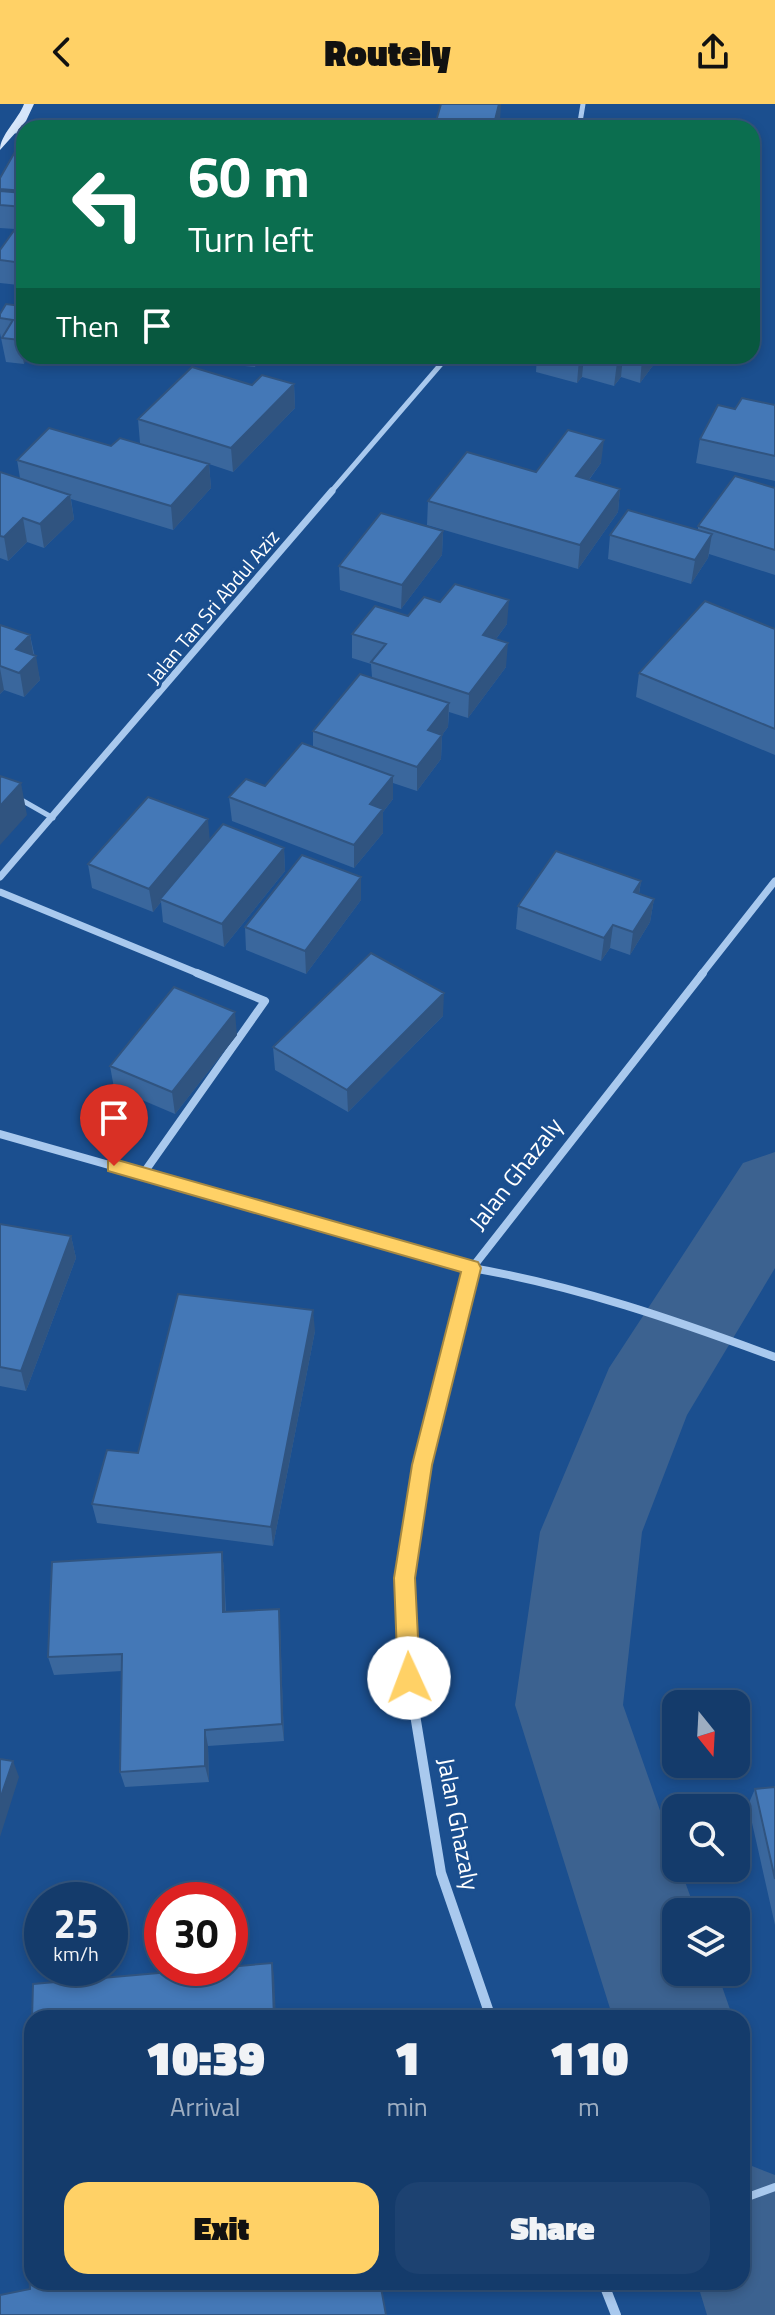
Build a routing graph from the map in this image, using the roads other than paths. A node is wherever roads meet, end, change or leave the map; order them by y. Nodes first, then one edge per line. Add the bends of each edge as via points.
1 (16, 134) edge
2 (0, 147) edge
3 (441, 364) edge
4 (14, 796) edge
5 (53, 818) junction
6 (0, 877) edge
7 (775, 881) edge
8 (0, 892) edge
9 (0, 1134) edge
10 (143, 1174) junction
11 (472, 1268) junction
12 (775, 1357) edge
13 (488, 2010) edge
14 (775, 2187) edge
15 (750, 2196) edge
16 (606, 2290) edge
17 (616, 2315) edge

1 - 2 main road
3 - 5 street, Jalan Tan Sri Abdul Aziz
4 - 5 lane
5 - 6 street, Jalan Tan Sri Abdul Aziz
7 - 11 street, Jalan Ghazaly
8 - 10 street via 265,1001
9 - 10 street
10 - 11 street
11 - 12 street via 542,1280 641,1308
11 - 13 street, Jalan Ghazaly via 422,1465 404,1578 409,1678 441,1873
14 - 15 lane
16 - 17 street

